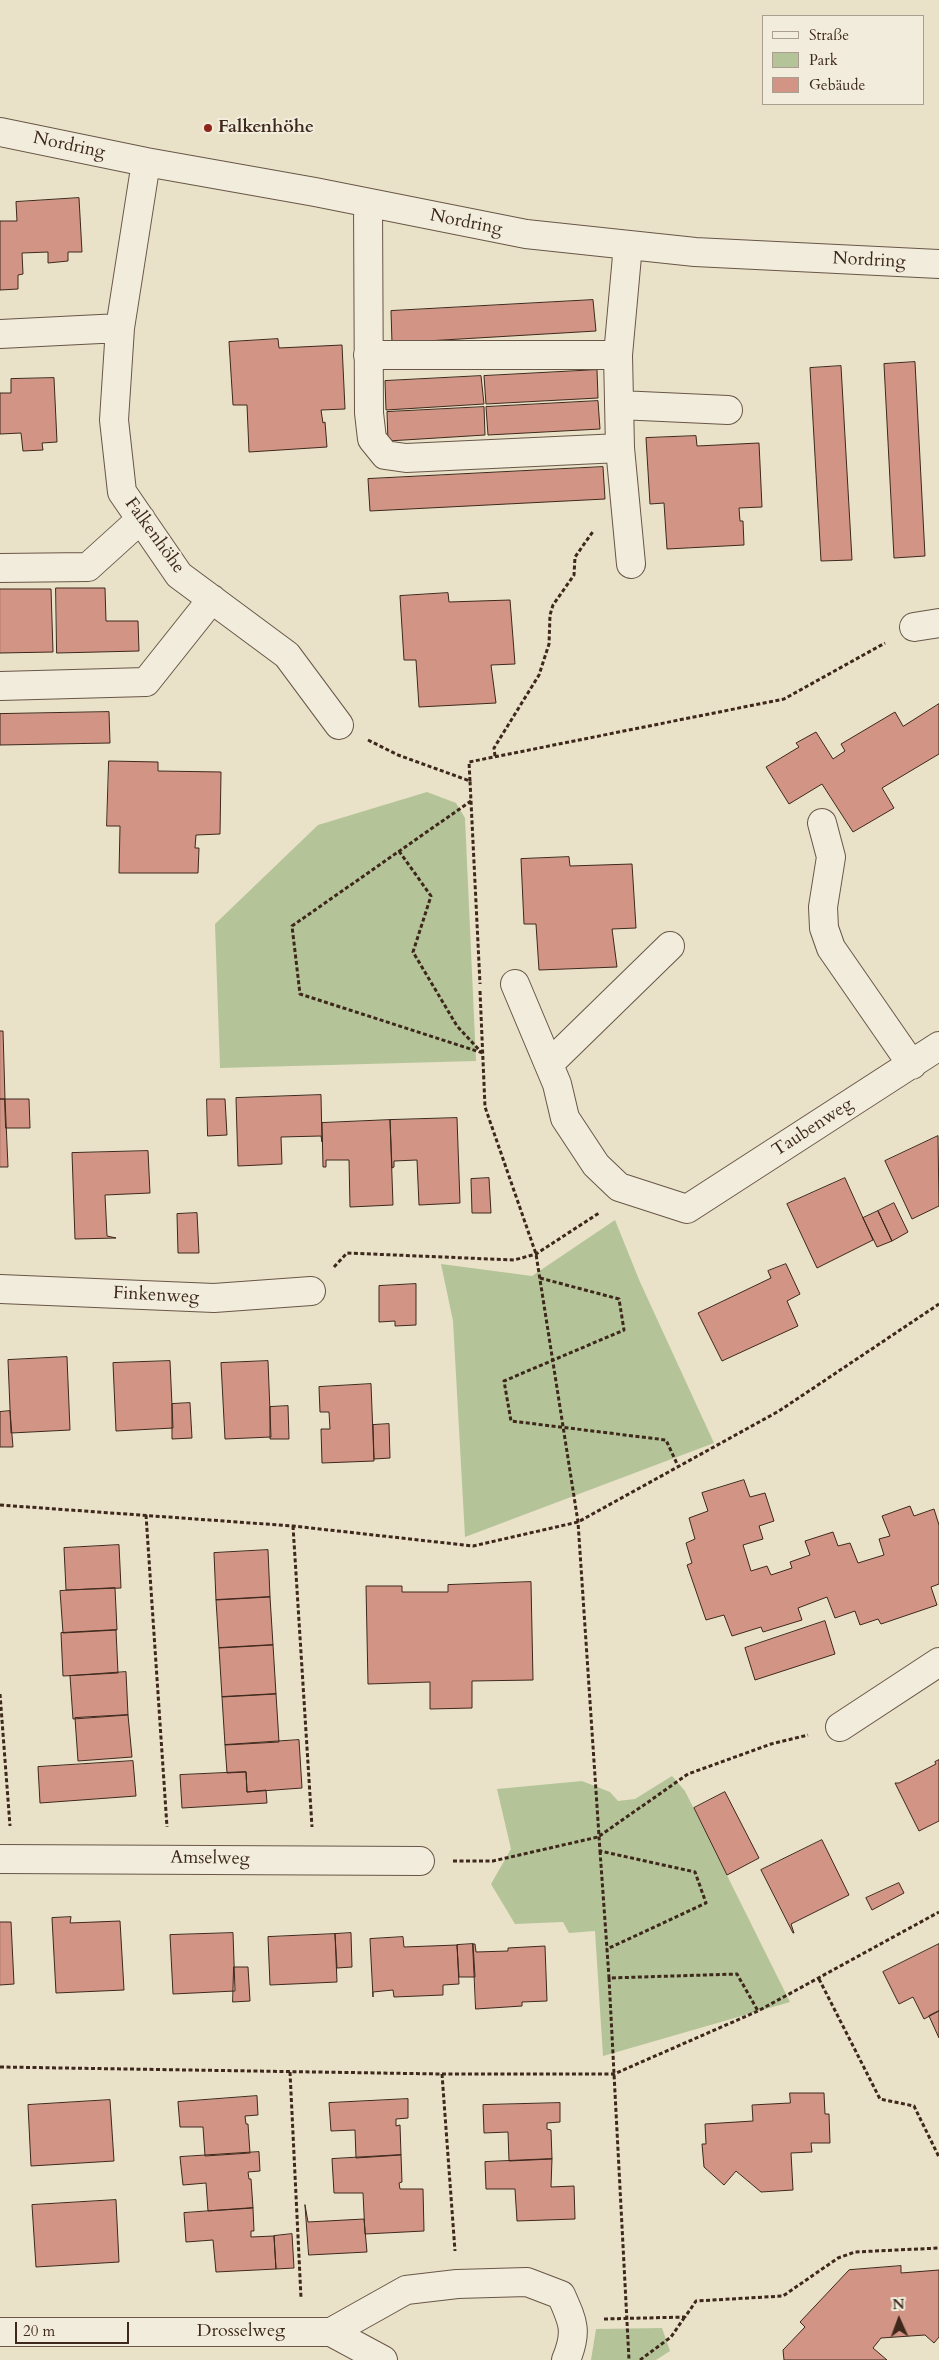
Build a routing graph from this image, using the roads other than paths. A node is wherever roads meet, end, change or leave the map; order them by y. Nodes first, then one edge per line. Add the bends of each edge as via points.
1 (0, 132) edge
2 (146, 162) junction
3 (368, 203) junction
4 (628, 245) junction
5 (939, 264) edge
6 (120, 328) junction
7 (0, 334) edge
8 (368, 354) junction
9 (618, 355) junction
10 (619, 405) junction
11 (728, 410) dead end
12 (620, 448) junction
13 (141, 519) junction
14 (631, 564) dead end
15 (0, 568) edge
16 (212, 599) junction
17 (0, 686) edge
18 (339, 725) road end
19 (822, 823) dead end
20 (670, 946) dead end
21 (516, 984) dead end
22 (939, 1046) edge
23 (549, 1064) junction
24 (912, 1065) junction
25 (0, 1289) edge
26 (312, 1291) road end
27 (939, 1662) edge
28 (840, 1726) road end
29 (6, 1859) edge
30 (420, 1861) road end
31 (0, 2332) edge
32 (331, 2332) junction
33 (383, 2360) edge
34 (566, 2360) edge

1 - 2 street, Nordring
2 - 3 street, Nordring
2 - 6 street, Falkenhöhe
3 - 4 street, Nordring via 526,234
3 - 8 street
4 - 5 street, Nordring via 695,252
4 - 9 street
6 - 7 street
6 - 13 street, Falkenhöhe via 114,420 122,492
8 - 9 street
8 - 12 street via 372,439 385,454 406,458
9 - 10 street
10 - 11 street
10 - 12 street
12 - 14 street
13 - 15 street via 88,567
13 - 16 street, Falkenhöhe via 179,575
16 - 17 street via 146,682
16 - 18 street, Falkenhöhe via 287,655
19 - 24 street via 832,857 823,907 824,928 831,948
20 - 23 street
21 - 23 street
22 - 24 street, Taubenweg
23 - 24 street, Taubenweg via 565,1118 596,1166 619,1187 686,1209
25 - 26 street, Finkenweg via 214,1298
27 - 28 street
29 - 30 street, Amselweg
31 - 32 street, Drosselweg
32 - 33 street
32 - 34 street, Drosselweg via 406,2290 457,2284 527,2282 561,2295 573,2321 572,2343

